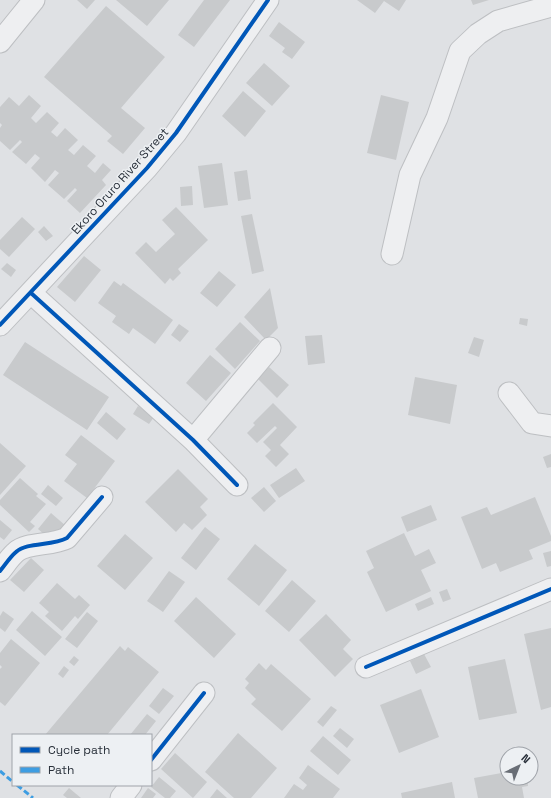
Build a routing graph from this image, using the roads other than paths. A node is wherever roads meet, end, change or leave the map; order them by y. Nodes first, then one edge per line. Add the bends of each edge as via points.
1 (34, 0) edge
2 (268, 0) edge
3 (551, 6) edge
4 (0, 42) edge
5 (392, 254) dead end
6 (31, 293) junction
7 (0, 325) edge
8 (270, 348) dead end
9 (509, 393) dead end
10 (551, 426) edge
11 (193, 440) junction
12 (237, 485) dead end
13 (102, 497) dead end
14 (0, 571) edge
15 (551, 589) edge
16 (366, 667) dead end
17 (204, 693) dead end
18 (152, 759) edge
19 (130, 786) edge
20 (121, 798) edge

1 - 4 street
2 - 6 street, Ekoro Oruro River Street via 176,133 147,168
3 - 5 street via 498,22 478,34 460,51 437,118 410,175
6 - 7 street, Ekoro Oruro River Street
6 - 11 street
8 - 11 street
9 - 10 street via 532,423
11 - 12 street
13 - 14 street via 67,538 59,542 25,547 16,552
15 - 16 street
17 - 18 street
19 - 20 street

